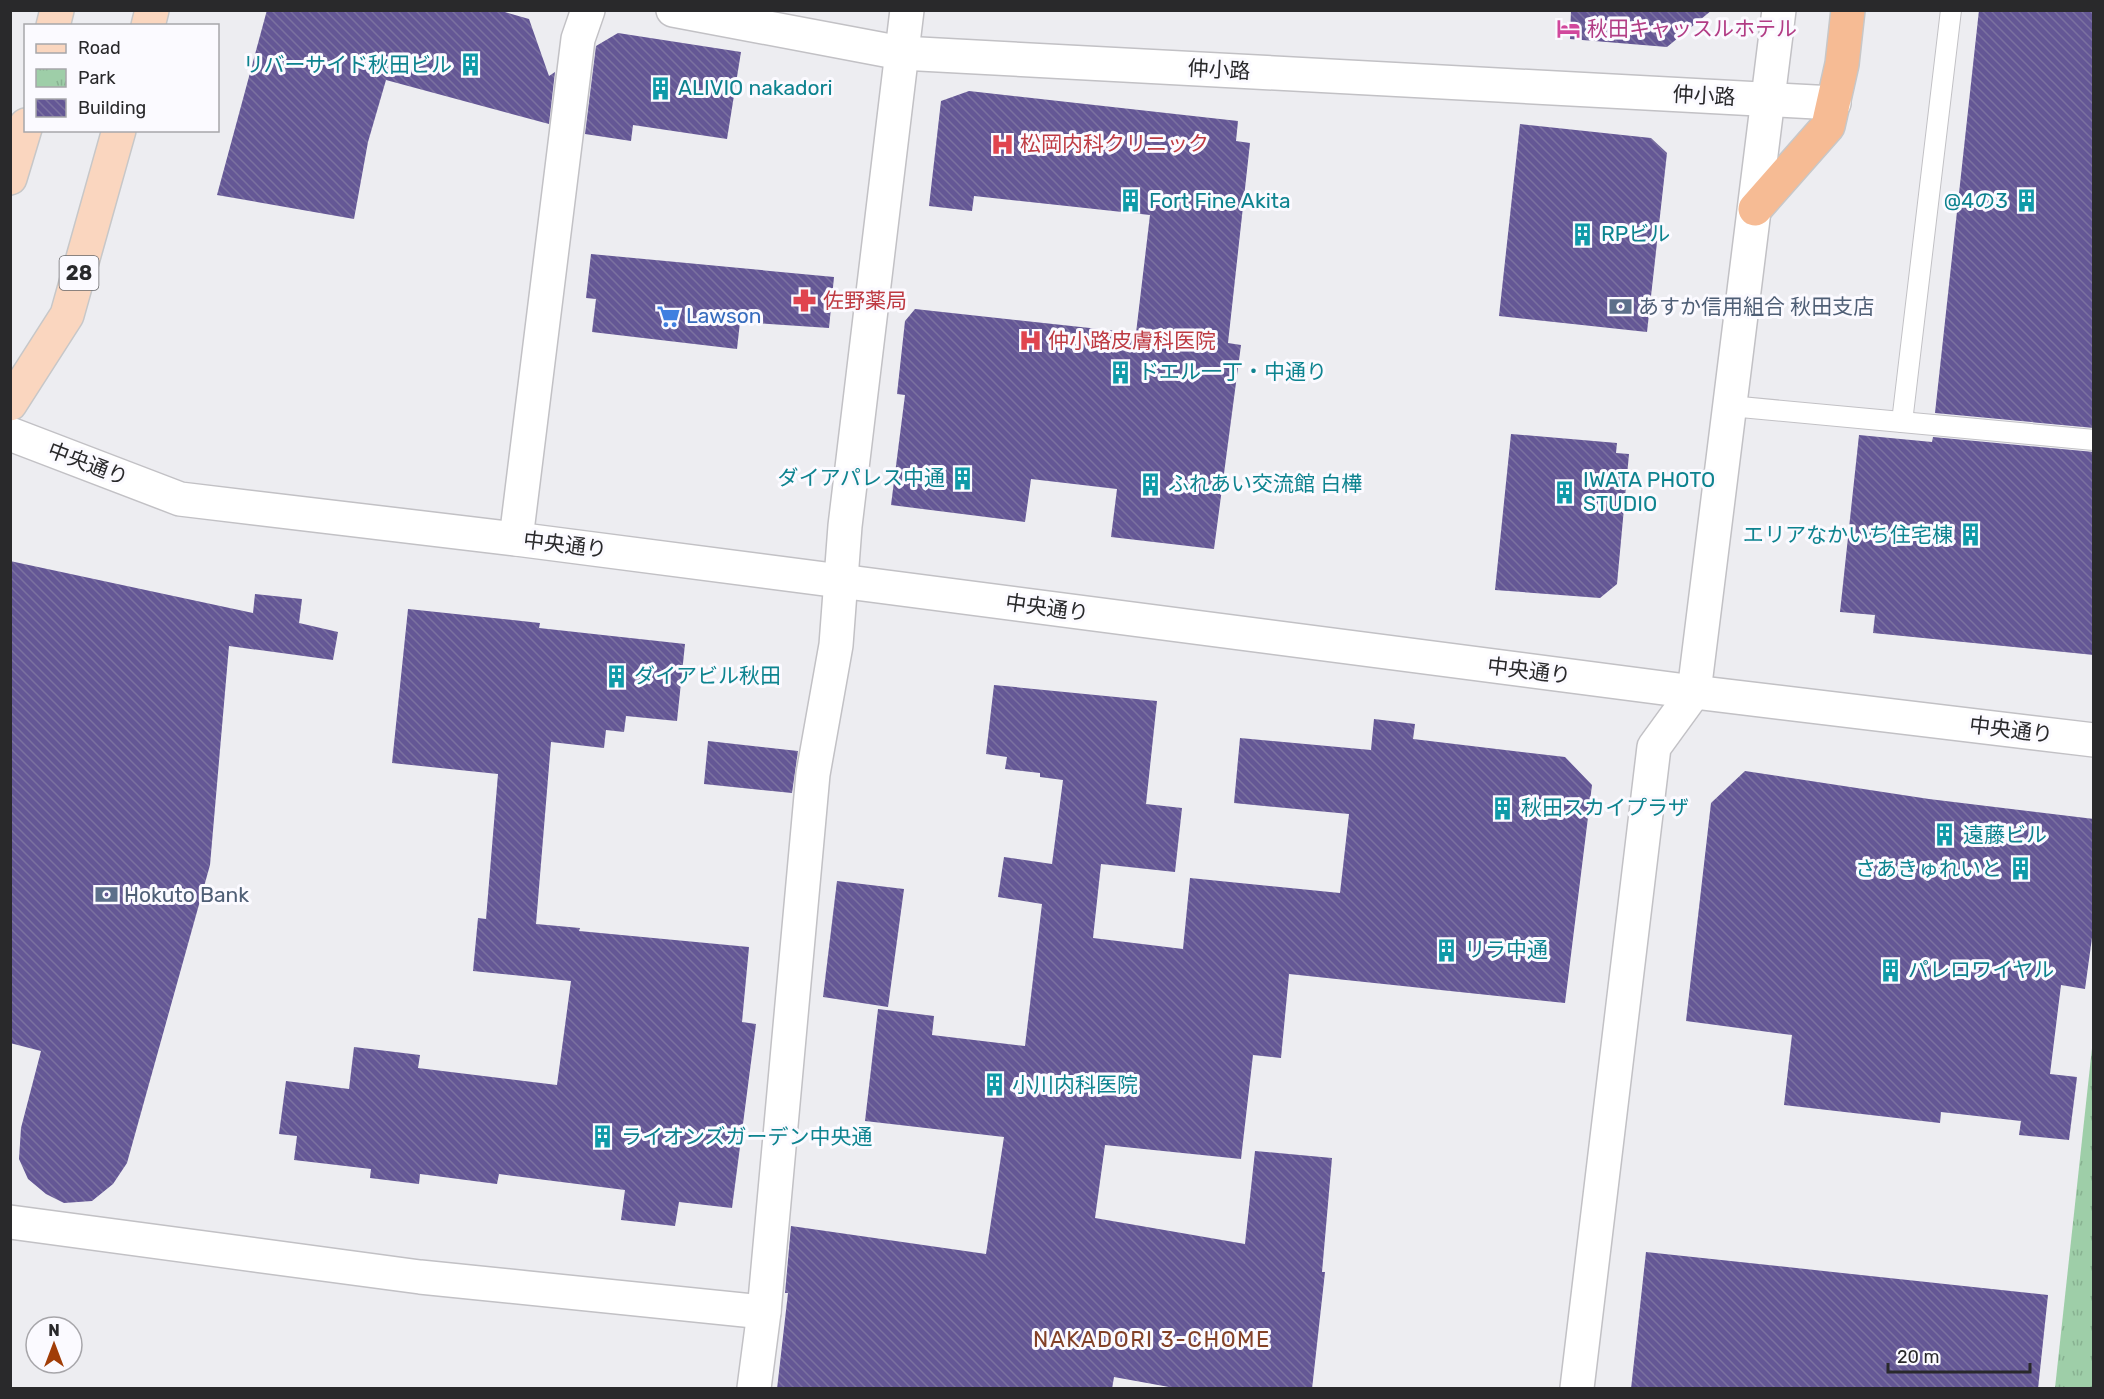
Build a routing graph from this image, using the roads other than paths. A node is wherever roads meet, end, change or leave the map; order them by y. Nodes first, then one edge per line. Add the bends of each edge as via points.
1 (588, 10) edge
2 (674, 10) edge
3 (907, 10) edge
4 (1779, 10) edge
5 (1848, 10) edge
6 (1951, 10) edge
7 (901, 53) junction
8 (1768, 99) junction
9 (1834, 103) junction
10 (24, 132) edge
11 (118, 132) edge
12 (10, 178) edge
13 (1755, 209) junction
14 (10, 404) edge
15 (1730, 406) junction
16 (1902, 422) junction
17 (10, 434) edge
18 (2094, 440) edge
19 (516, 539) junction
20 (842, 581) junction
21 (1694, 692) junction
22 (2094, 740) edge
23 (10, 1222) edge
24 (764, 1312) junction
25 (754, 1389) edge
26 (1577, 1389) edge

1 - 19 street via 578,39
2 - 7 street, 仲小路
3 - 7 street
4 - 8 street
5 - 9 highway
6 - 16 lane
7 - 8 street, 仲小路
7 - 20 street via 845,526
8 - 9 street, 仲小路
8 - 13 street
9 - 13 highway via 1828,126
10 - 12 main road
11 - 14 main road, 28 via 67,315
13 - 15 street
15 - 16 lane
15 - 21 street
16 - 18 lane
17 - 19 street, 中央通り via 180,499
19 - 20 street, 中央通り
20 - 21 street, 中央通り
20 - 24 street via 836,645 813,774
21 - 22 street, 中央通り
21 - 26 street via 1654,747
23 - 24 street via 420,1277
24 - 25 street

